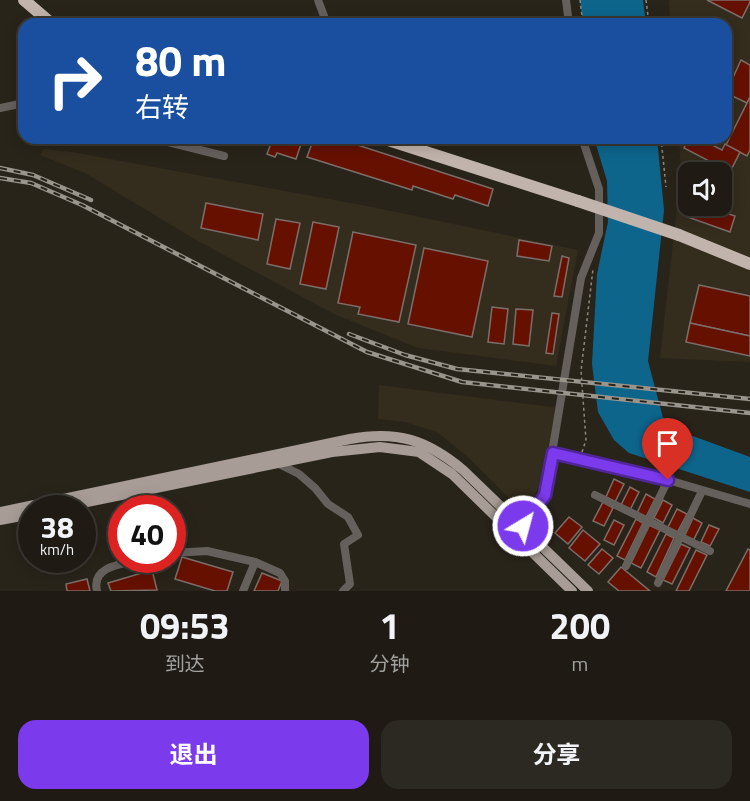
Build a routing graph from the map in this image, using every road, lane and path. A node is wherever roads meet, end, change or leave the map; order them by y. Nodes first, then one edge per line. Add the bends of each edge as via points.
1 (24, 0) edge
2 (318, 0) edge
3 (566, 0) edge
4 (580, 0) edge
5 (646, 0) edge
6 (45, 18) edge
7 (325, 18) edge
8 (568, 18) edge
9 (582, 18) edge
10 (648, 18) edge
11 (18, 104) edge
12 (0, 108) edge
13 (176, 144) edge
14 (401, 144) edge
15 (584, 144) edge
16 (662, 144) edge
17 (224, 156) dead end
18 (666, 187) dead end
19 (750, 262) edge
20 (594, 267) dead end
21 (553, 453) junction
22 (580, 458) junction
23 (277, 463) junction
24 (668, 480) junction
25 (702, 491) junction
26 (595, 495) dead end
27 (96, 500) edge
28 (750, 504) edge
29 (0, 512) edge
30 (18, 517) edge
31 (0, 520) edge
32 (648, 521) junction
33 (523, 526) junction
34 (680, 536) junction
35 (710, 551) dead end
36 (186, 552) edge
37 (255, 562) junction
38 (626, 566) dead end
39 (108, 569) edge
40 (658, 583) dead end
41 (97, 591) edge
42 (243, 591) edge
43 (285, 591) edge
44 (343, 591) edge
45 (572, 591) edge
46 (588, 591) edge

1 - 6 highway
2 - 7 street
3 - 8 street
4 - 9 path
5 - 10 path
11 - 12 street
13 - 17 street
14 - 19 highway, bridge
15 - 21 street via 599,189 599,233 581,278
16 - 18 path
20 - 22 path via 581,371 586,440
21 - 22 street
21 - 33 street via 545,495
22 - 24 street
23 - 27 main road
23 - 44 street via 315,488 328,504 348,518 358,535 344,544 350,584
23 - 45 main road via 364,447 398,447 419,452 452,474
24 - 25 street
24 - 32 street
25 - 28 street
25 - 34 street
26 - 32 street
29 - 33 main road via 293,450 365,436 388,436 416,441 442,453
30 - 31 main road
32 - 34 street
32 - 38 street
33 - 46 main road
34 - 35 street
34 - 40 street
36 - 37 street via 207,550
37 - 42 street
37 - 43 street via 280,573
39 - 41 street via 97,579

